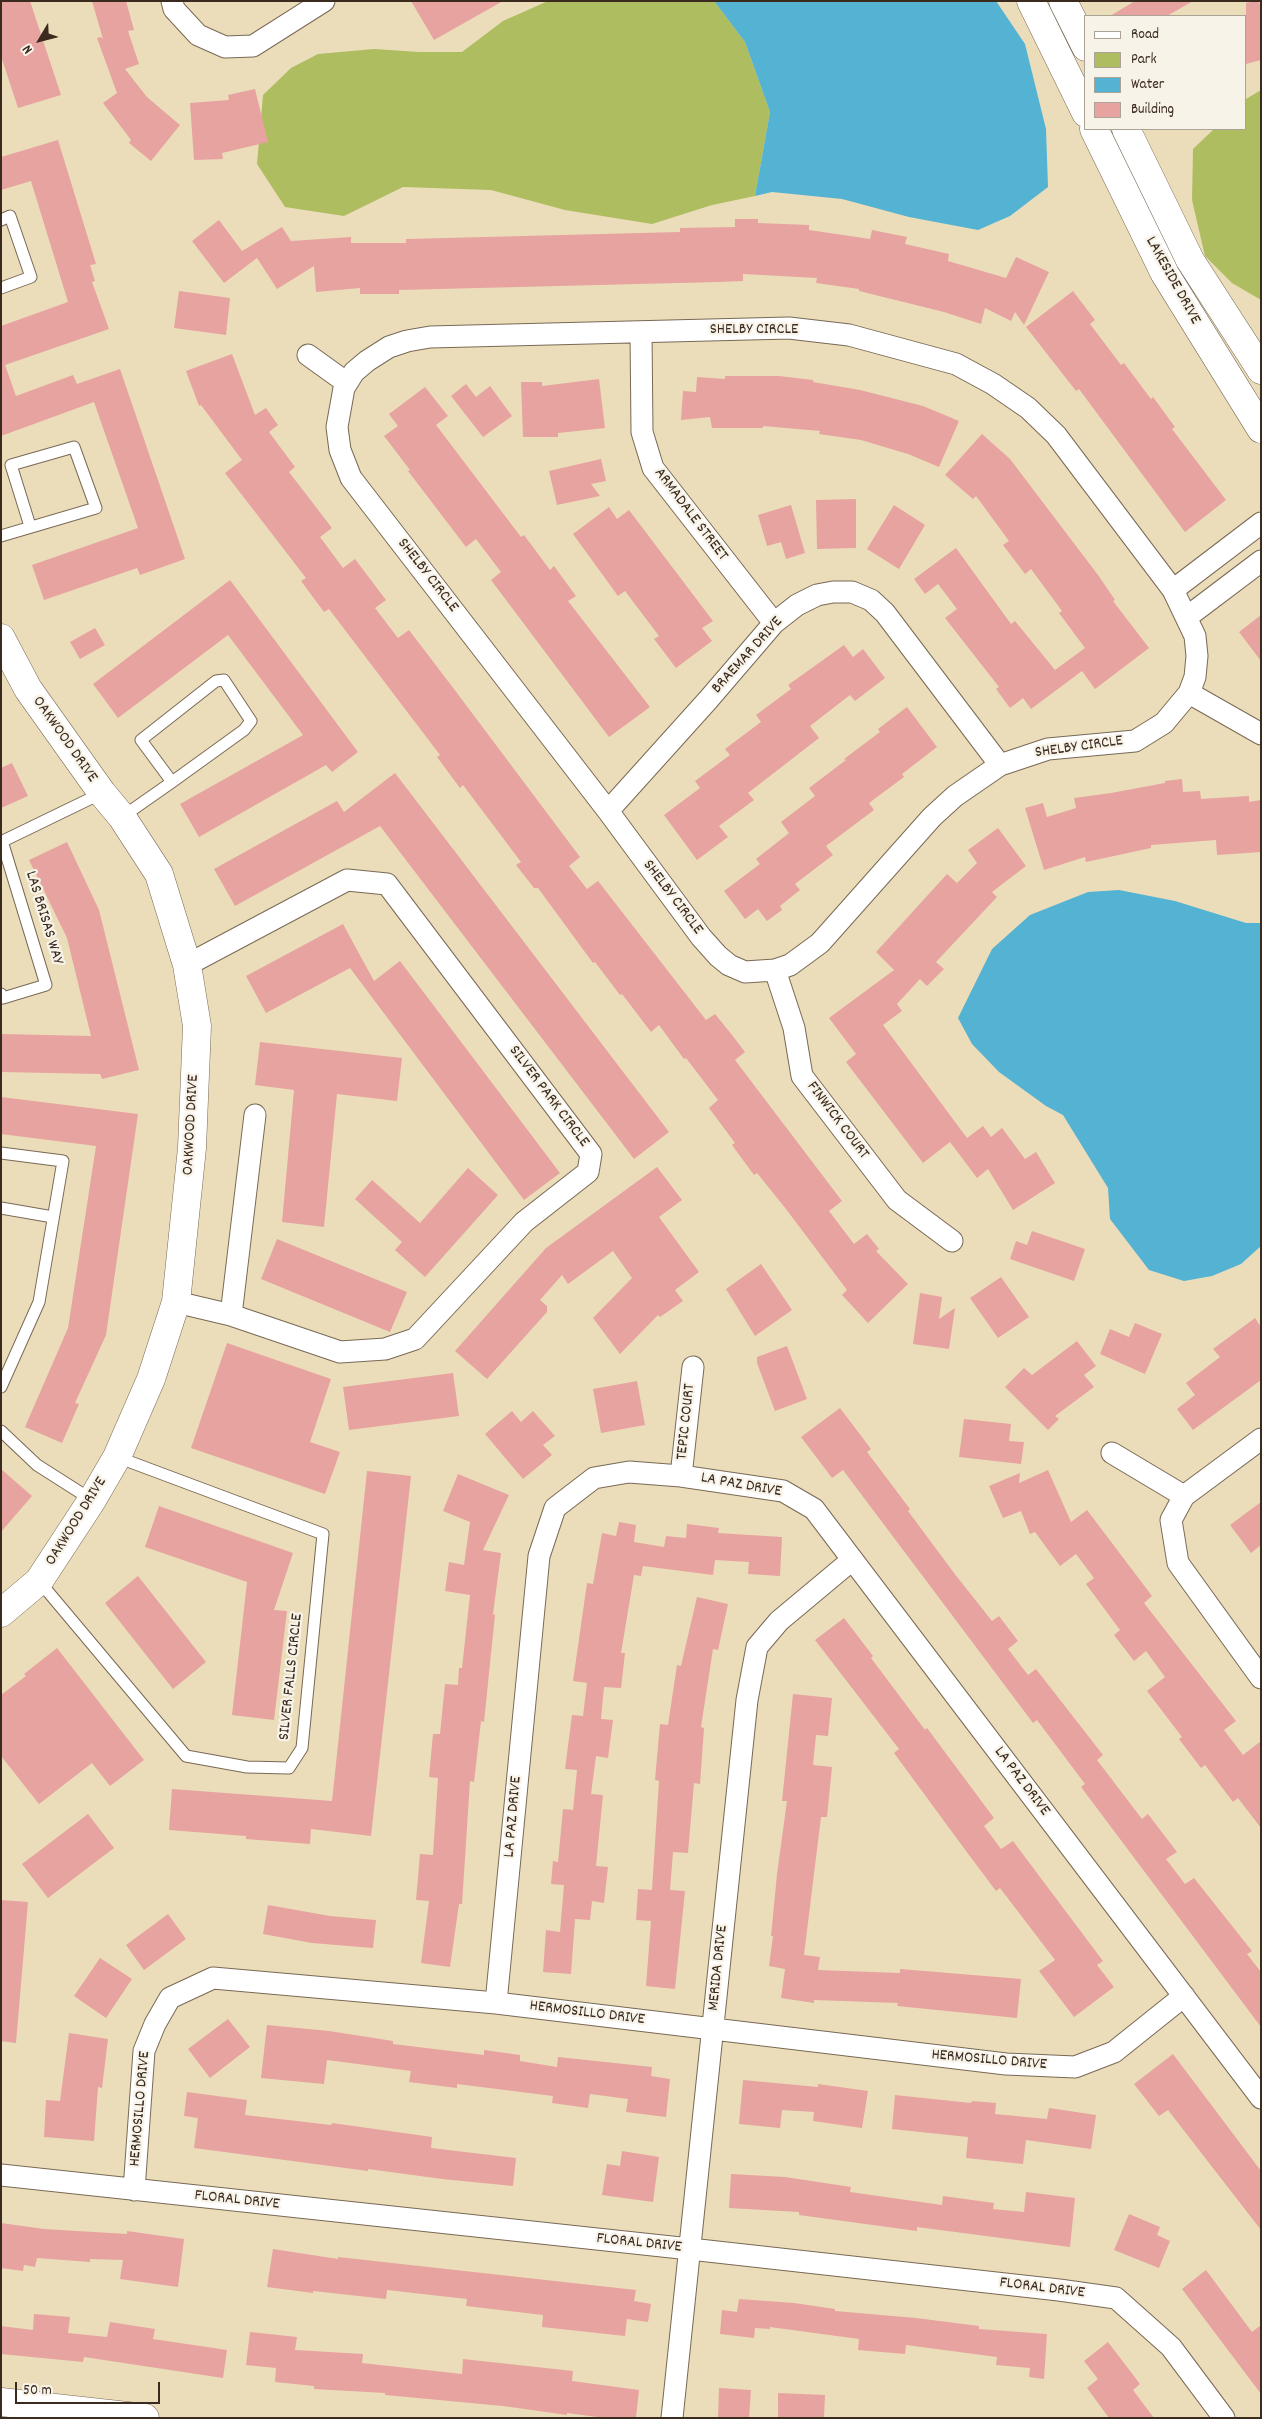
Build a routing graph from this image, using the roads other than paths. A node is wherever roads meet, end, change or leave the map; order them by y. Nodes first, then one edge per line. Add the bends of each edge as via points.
1 (172, 1) edge
2 (324, 1) edge
3 (1031, 1) edge
4 (1063, 1) edge
5 (1084, 43) edge
6 (1084, 109) edge
7 (1094, 130) edge
8 (1126, 130) edge
9 (1, 220) edge
10 (1, 288) edge
11 (641, 333) junction
12 (308, 354) dead end
13 (1261, 370) edge
14 (347, 383) junction
15 (1261, 429) edge
16 (1261, 523) edge
17 (30, 526) junction
18 (1, 536) edge
19 (1261, 562) edge
20 (1173, 590) junction
21 (1187, 617) junction
22 (774, 622) junction
23 (1, 638) edge
24 (1189, 693) junction
25 (1261, 734) edge
26 (1000, 765) junction
27 (172, 782) junction
28 (102, 793) junction
29 (608, 812) junction
30 (122, 817) junction
31 (2, 842) edge
32 (186, 965) junction
33 (776, 970) junction
34 (1, 994) edge
35 (255, 1115) dead end
36 (1, 1153) edge
37 (1, 1208) edge
38 (54, 1217) junction
39 (952, 1241) dead end
40 (176, 1302) junction
41 (231, 1314) junction
42 (693, 1367) dead end
43 (1, 1387) edge
44 (1, 1431) edge
45 (1261, 1439) edge
46 (1112, 1452) dead end
47 (117, 1457) junction
48 (681, 1476) junction
49 (1184, 1496) junction
50 (92, 1500) junction
51 (852, 1560) junction
52 (39, 1581) junction
53 (1, 1613) edge
54 (1261, 1678) edge
55 (1184, 1996) junction
56 (496, 2003) junction
57 (713, 2030) junction
58 (1261, 2098) edge
59 (1, 2174) edge
60 (134, 2190) junction
61 (690, 2249) junction
62 (3, 2407) edge
63 (145, 2418) edge
64 (672, 2418) edge
65 (1224, 2418) edge

1 - 2 street via 174,9 198,36 225,48 253,46
3 - 6 street
4 - 5 street
7 - 15 street, LAKESIDE DRIVE via 1165,274
8 - 13 street, LAKESIDE DRIVE via 1190,260
9 - 10 lane via 10,216 31,277
11 - 14 street, SHELBY CIRCLE via 422,338 389,347 354,372
11 - 20 street, SHELBY CIRCLE via 789,328 849,336 956,364 1028,408 1056,435
11 - 22 street, ARMADALE STREET via 642,432 653,468
12 - 14 street
14 - 29 street, SHELBY CIRCLE via 337,427 340,450 351,478
16 - 20 street
17 - 17 lane via 96,508 74,446 11,465
17 - 18 lane
19 - 21 street
20 - 21 street, SHELBY CIRCLE
21 - 24 street, SHELBY CIRCLE via 1195,636 1197,656
22 - 26 street, BRAEMAR DRIVE via 817,595 852,592 871,600 885,613
22 - 29 street, BRAEMAR DRIVE
23 - 28 street, OAKWOOD DRIVE via 28,689
24 - 25 street
24 - 26 street, SHELBY CIRCLE via 1164,723 1135,740 1048,749
26 - 33 street, SHELBY CIRCLE via 955,796 932,817 820,943 790,965
27 - 27 lane via 244,730 251,721 224,680 216,681 141,740
27 - 30 lane
28 - 30 street, OAKWOOD DRIVE
28 - 31 lane, LAS BRISAS WAY
29 - 33 street, SHELBY CIRCLE via 718,956 744,972
30 - 32 street, OAKWOOD DRIVE via 159,874
31 - 34 lane, LAS BRISAS WAY via 46,985 3,998
32 - 40 street, OAKWOOD DRIVE via 197,1026 192,1148
32 - 41 street, SILVER PARK CIRCLE via 347,880 387,884 591,1154 588,1172 524,1222 415,1339 385,1349 340,1352
33 - 39 street, FINWICK COURT via 794,1028 802,1076 897,1200
35 - 41 street
36 - 38 lane via 63,1161
37 - 38 lane
38 - 43 lane via 39,1302
40 - 41 street, SILVER PARK CIRCLE
40 - 47 street, OAKWOOD DRIVE via 151,1379
42 - 48 street, TEPIC COURT
44 - 50 lane via 37,1465
45 - 49 street
46 - 49 street
47 - 50 street, OAKWOOD DRIVE
47 - 52 lane, SILVER FALLS CIRCLE via 323,1534 302,1748 289,1768 247,1767 186,1756
48 - 51 street, LA PAZ DRIVE via 784,1491 814,1509
48 - 56 street, LA PAZ DRIVE via 629,1472 594,1478 555,1508 539,1556
49 - 54 street via 1171,1520 1178,1563
50 - 52 street, OAKWOOD DRIVE
51 - 55 street, LA PAZ DRIVE
51 - 57 street, MERIDA DRIVE via 779,1620 757,1647 747,1700
52 - 53 street, OAKWOOD DRIVE
55 - 57 street, HERMOSILLO DRIVE via 1114,2052 1075,2067 1006,2064
55 - 58 street, LA PAZ DRIVE
56 - 57 street, HERMOSILLO DRIVE
56 - 60 street, HERMOSILLO DRIVE via 213,1978 170,1998 144,2051
57 - 61 street, MERIDA DRIVE
59 - 60 street, FLORAL DRIVE
60 - 61 street, FLORAL DRIVE
61 - 64 street, MERIDA DRIVE
61 - 65 street, FLORAL DRIVE via 1116,2298 1171,2347
62 - 63 street

